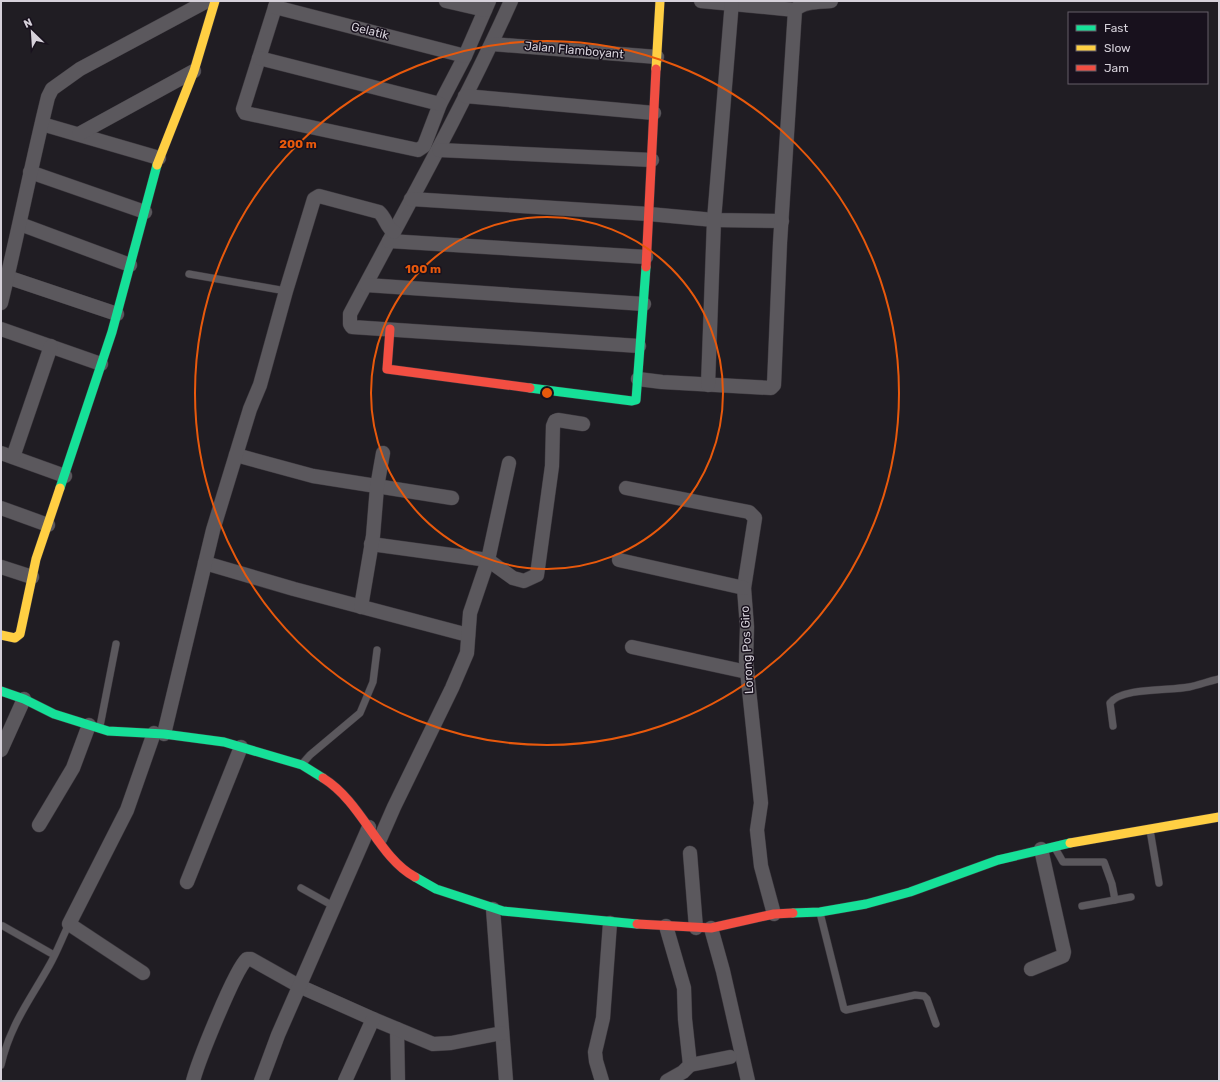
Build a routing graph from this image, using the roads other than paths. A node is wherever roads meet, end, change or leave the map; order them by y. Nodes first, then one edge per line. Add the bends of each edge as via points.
1 (207, 1) edge
2 (215, 1) edge
3 (446, 1) edge
4 (511, 1) edge
5 (660, 1) edge
6 (701, 1) edge
7 (831, 1) edge
8 (732, 2) edge
9 (276, 4) edge
10 (487, 6) edge
11 (795, 10) junction
12 (492, 44) junction
13 (465, 56) junction
14 (657, 57) junction
15 (259, 58) junction
16 (194, 71) junction
17 (465, 96) junction
18 (440, 104) junction
19 (654, 113) junction
20 (42, 124) junction
21 (79, 134) junction
22 (438, 150) junction
23 (159, 158) junction
24 (652, 160) junction
25 (30, 172) junction
26 (411, 199) junction
27 (145, 212) junction
28 (649, 214) junction
29 (714, 220) junction
30 (782, 221) junction
31 (20, 224) junction
32 (391, 237) junction
33 (646, 257) junction
34 (130, 265) junction
35 (189, 274) dead end
36 (7, 277) junction
37 (366, 284) junction
38 (286, 291) junction
39 (1, 302) edge
40 (644, 304) junction
41 (116, 314) junction
42 (1, 329) edge
43 (390, 329) junction
44 (51, 346) junction
45 (639, 346) junction
46 (101, 364) junction
47 (638, 379) junction
48 (708, 385) junction
49 (582, 424) dead end
50 (383, 453) dead end
51 (7, 455) edge
52 (236, 455) junction
53 (509, 463) dead end
54 (65, 476) junction
55 (377, 487) junction
56 (626, 488) dead end
57 (452, 498) dead end
58 (1, 508) edge
59 (48, 525) junction
60 (371, 544) junction
61 (488, 560) junction
62 (619, 560) dead end
63 (205, 563) junction
64 (1, 566) edge
65 (32, 577) junction
66 (744, 588) junction
67 (361, 608) junction
68 (468, 634) junction
69 (1, 635) edge
70 (116, 644) dead end
71 (632, 647) dead end
72 (377, 650) dead end
73 (747, 672) junction
74 (1219, 678) edge
75 (1, 691) edge
76 (24, 699) junction
77 (1113, 726) dead end
78 (94, 727) junction
79 (159, 733) junction
80 (241, 747) junction
81 (1, 750) edge
82 (302, 765) junction
83 (1219, 817) edge
84 (39, 825) dead end
85 (370, 827) junction
86 (1149, 828) junction
87 (380, 839) junction
88 (1055, 846) junction
89 (1041, 849) junction
90 (690, 853) dead end
91 (187, 882) dead end
92 (1159, 882) dead end
93 (301, 888) dead end
94 (1131, 897) dead end
95 (1115, 900) junction
96 (1082, 906) dead end
97 (335, 907) junction
98 (493, 909) junction
99 (820, 912) junction
100 (774, 914) junction
101 (610, 923) junction
102 (69, 924) junction
103 (3, 926) dead end
104 (666, 926) junction
105 (696, 928) junction
106 (711, 928) junction
107 (54, 955) junction
108 (1031, 969) dead end
109 (143, 973) dead end
110 (299, 986) junction
111 (373, 1019) junction
112 (936, 1024) dead end
113 (397, 1029) junction
114 (502, 1033) junction
115 (730, 1057) dead end
116 (1, 1064) edge
117 (690, 1065) junction
118 (193, 1081) edge
119 (261, 1081) edge
120 (345, 1081) edge
121 (398, 1081) edge
122 (506, 1081) edge
123 (602, 1081) edge
124 (667, 1081) edge
125 (748, 1081) edge

1 - 20 street via 80,69 60,83 52,89 48,98
2 - 16 street
3 - 10 street
4 - 12 street
5 - 14 street
6 - 8 street
7 - 11 street via 806,4
8 - 11 street
8 - 29 street
9 - 13 street, Gelatik
9 - 15 street
10 - 13 street
11 - 30 street
12 - 14 street, Jalan Flamboyant
12 - 17 street
13 - 18 street
14 - 19 street
15 - 18 street
15 - 18 street via 243,109 247,115 418,150 424,146
16 - 21 street
16 - 23 street
17 - 19 street
17 - 22 street
19 - 24 street
20 - 21 street
20 - 25 street
21 - 23 street
22 - 24 street
22 - 26 street
23 - 27 street
24 - 28 street
25 - 27 street
25 - 31 street
26 - 28 street
26 - 32 street
27 - 34 street
28 - 29 street
28 - 33 street
29 - 30 street
29 - 48 street
30 - 48 street via 774,386 770,388
31 - 34 street
31 - 36 street
32 - 33 street
32 - 37 street
32 - 38 street via 383,215 379,212 317,196
33 - 40 street
34 - 41 street
35 - 38 lane
36 - 39 street
36 - 41 street
37 - 40 street
37 - 43 street via 350,314 350,324 352,327
38 - 52 street via 260,385
40 - 45 street
41 - 46 street
42 - 44 street
43 - 45 street
43 - 47 street via 387,369 632,401 637,397
44 - 46 street
44 - 51 street
45 - 47 street
46 - 54 street
47 - 48 street
49 - 61 street via 558,420 553,426 552,466 537,575 524,581 513,578
50 - 55 street
51 - 54 street
52 - 55 street via 313,476
52 - 63 street
53 - 61 street
54 - 59 street
55 - 57 street
55 - 60 street
56 - 66 street, Lorong Pos Giro via 749,512 754,516
58 - 59 street
59 - 65 street
60 - 61 street
60 - 67 street
61 - 68 street via 470,613
62 - 66 street
63 - 67 street
63 - 79 street
64 - 65 street
65 - 69 street via 20,634 15,638
66 - 73 street, Lorong Pos Giro
67 - 68 street
68 - 87 street via 467,653 452,688
70 - 78 lane
71 - 73 street
72 - 82 lane via 373,682 360,713 310,755
73 - 100 street, Lorong Pos Giro via 761,802 757,830 761,866
74 - 77 lane via 1188,687 1118,697 1110,703
75 - 76 street
76 - 78 street via 54,714
76 - 81 street
78 - 79 street via 108,731
78 - 84 street
79 - 80 street via 224,742
79 - 102 street via 127,810
80 - 82 street
80 - 91 street
82 - 85 street via 336,786
83 - 86 street
85 - 87 street
85 - 97 street
86 - 88 street
86 - 92 lane
87 - 98 street via 391,856 409,874 436,889
88 - 89 street
88 - 95 lane via 1063,862 1104,862
89 - 99 street via 998,860 910,892 866,904
89 - 108 street via 1064,952 1063,956
90 - 105 street
93 - 97 lane
94 - 95 lane
95 - 96 lane
97 - 110 street
98 - 101 street
98 - 114 street
99 - 100 street
99 - 112 lane via 844,1009 915,995 924,996
100 - 106 street
101 - 104 street
101 - 123 street via 603,1018 595,1052
102 - 107 lane
102 - 109 street
103 - 107 lane
104 - 105 street
104 - 117 street via 684,988
105 - 106 street
106 - 125 street
107 - 116 lane via 26,1002 6,1043
110 - 111 street
110 - 118 street via 251,959 244,962 201,1053
110 - 119 street
111 - 113 street
111 - 120 street
113 - 114 street via 433,1044
113 - 121 street
114 - 122 street
115 - 117 street
117 - 124 street

